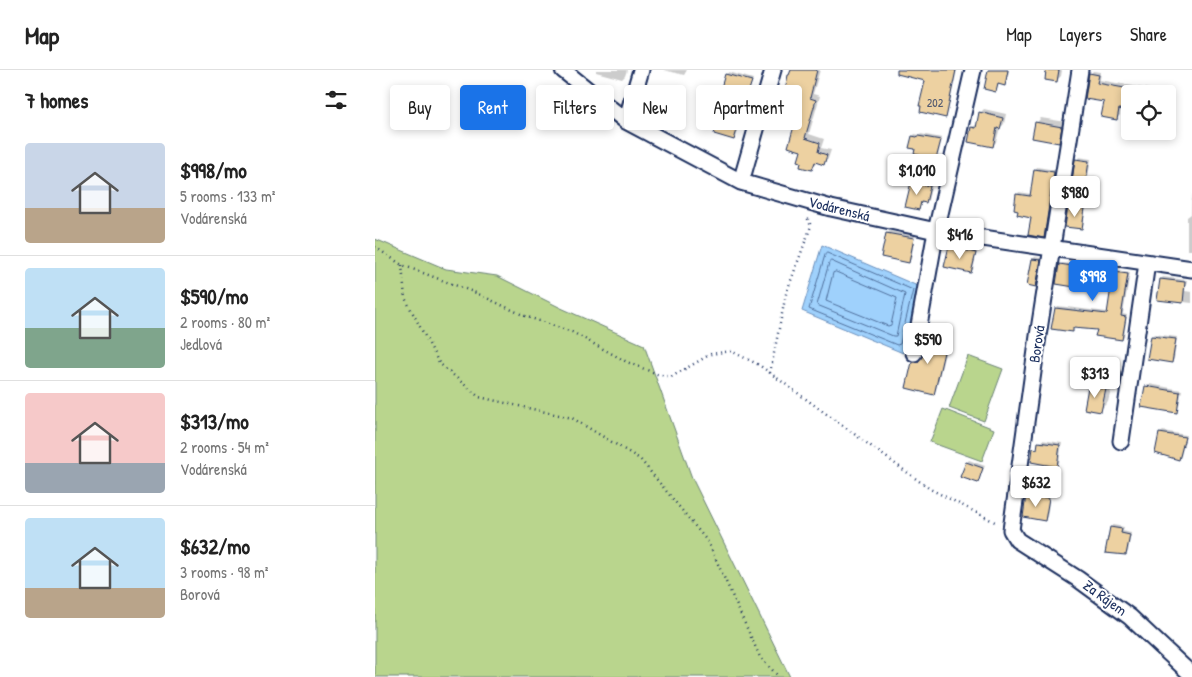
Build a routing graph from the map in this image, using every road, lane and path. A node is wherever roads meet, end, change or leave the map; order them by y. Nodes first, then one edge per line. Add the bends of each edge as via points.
1 (563, 70) edge
2 (641, 70) edge
3 (773, 70) edge
4 (973, 70) edge
5 (1080, 70) edge
6 (637, 85) edge
7 (624, 119) edge
8 (643, 130) edge
9 (741, 182) junction
10 (800, 199) junction
11 (937, 231) junction
12 (375, 246) edge
13 (1052, 248) junction
14 (1147, 263) junction
15 (402, 265) junction
16 (1192, 269) edge
17 (914, 353) dead end
18 (770, 373) junction
19 (1121, 441) dead end
20 (1011, 530) junction
21 (1192, 675) edge
22 (779, 677) edge

1 - 7 street, Vodárenská
2 - 6 street
3 - 9 street
4 - 11 street
5 - 13 street, Borová
8 - 9 street, Vodárenská
9 - 10 street, Vodárenská
10 - 11 street, Vodárenská
10 - 18 path via 811,226 786,294
11 - 13 street, Vodárenská
11 - 17 street
12 - 15 path
13 - 14 street, Vodárenská
13 - 20 street, Borová
14 - 16 street, Vodárenská
14 - 19 street
15 - 18 path via 572,332 627,362 657,374 671,377 711,354 731,352
15 - 22 path via 405,298 439,363 479,397 572,418 640,459 708,542 760,657
18 - 20 path via 930,489
20 - 21 street, Za Rájem via 1017,540 1130,616

